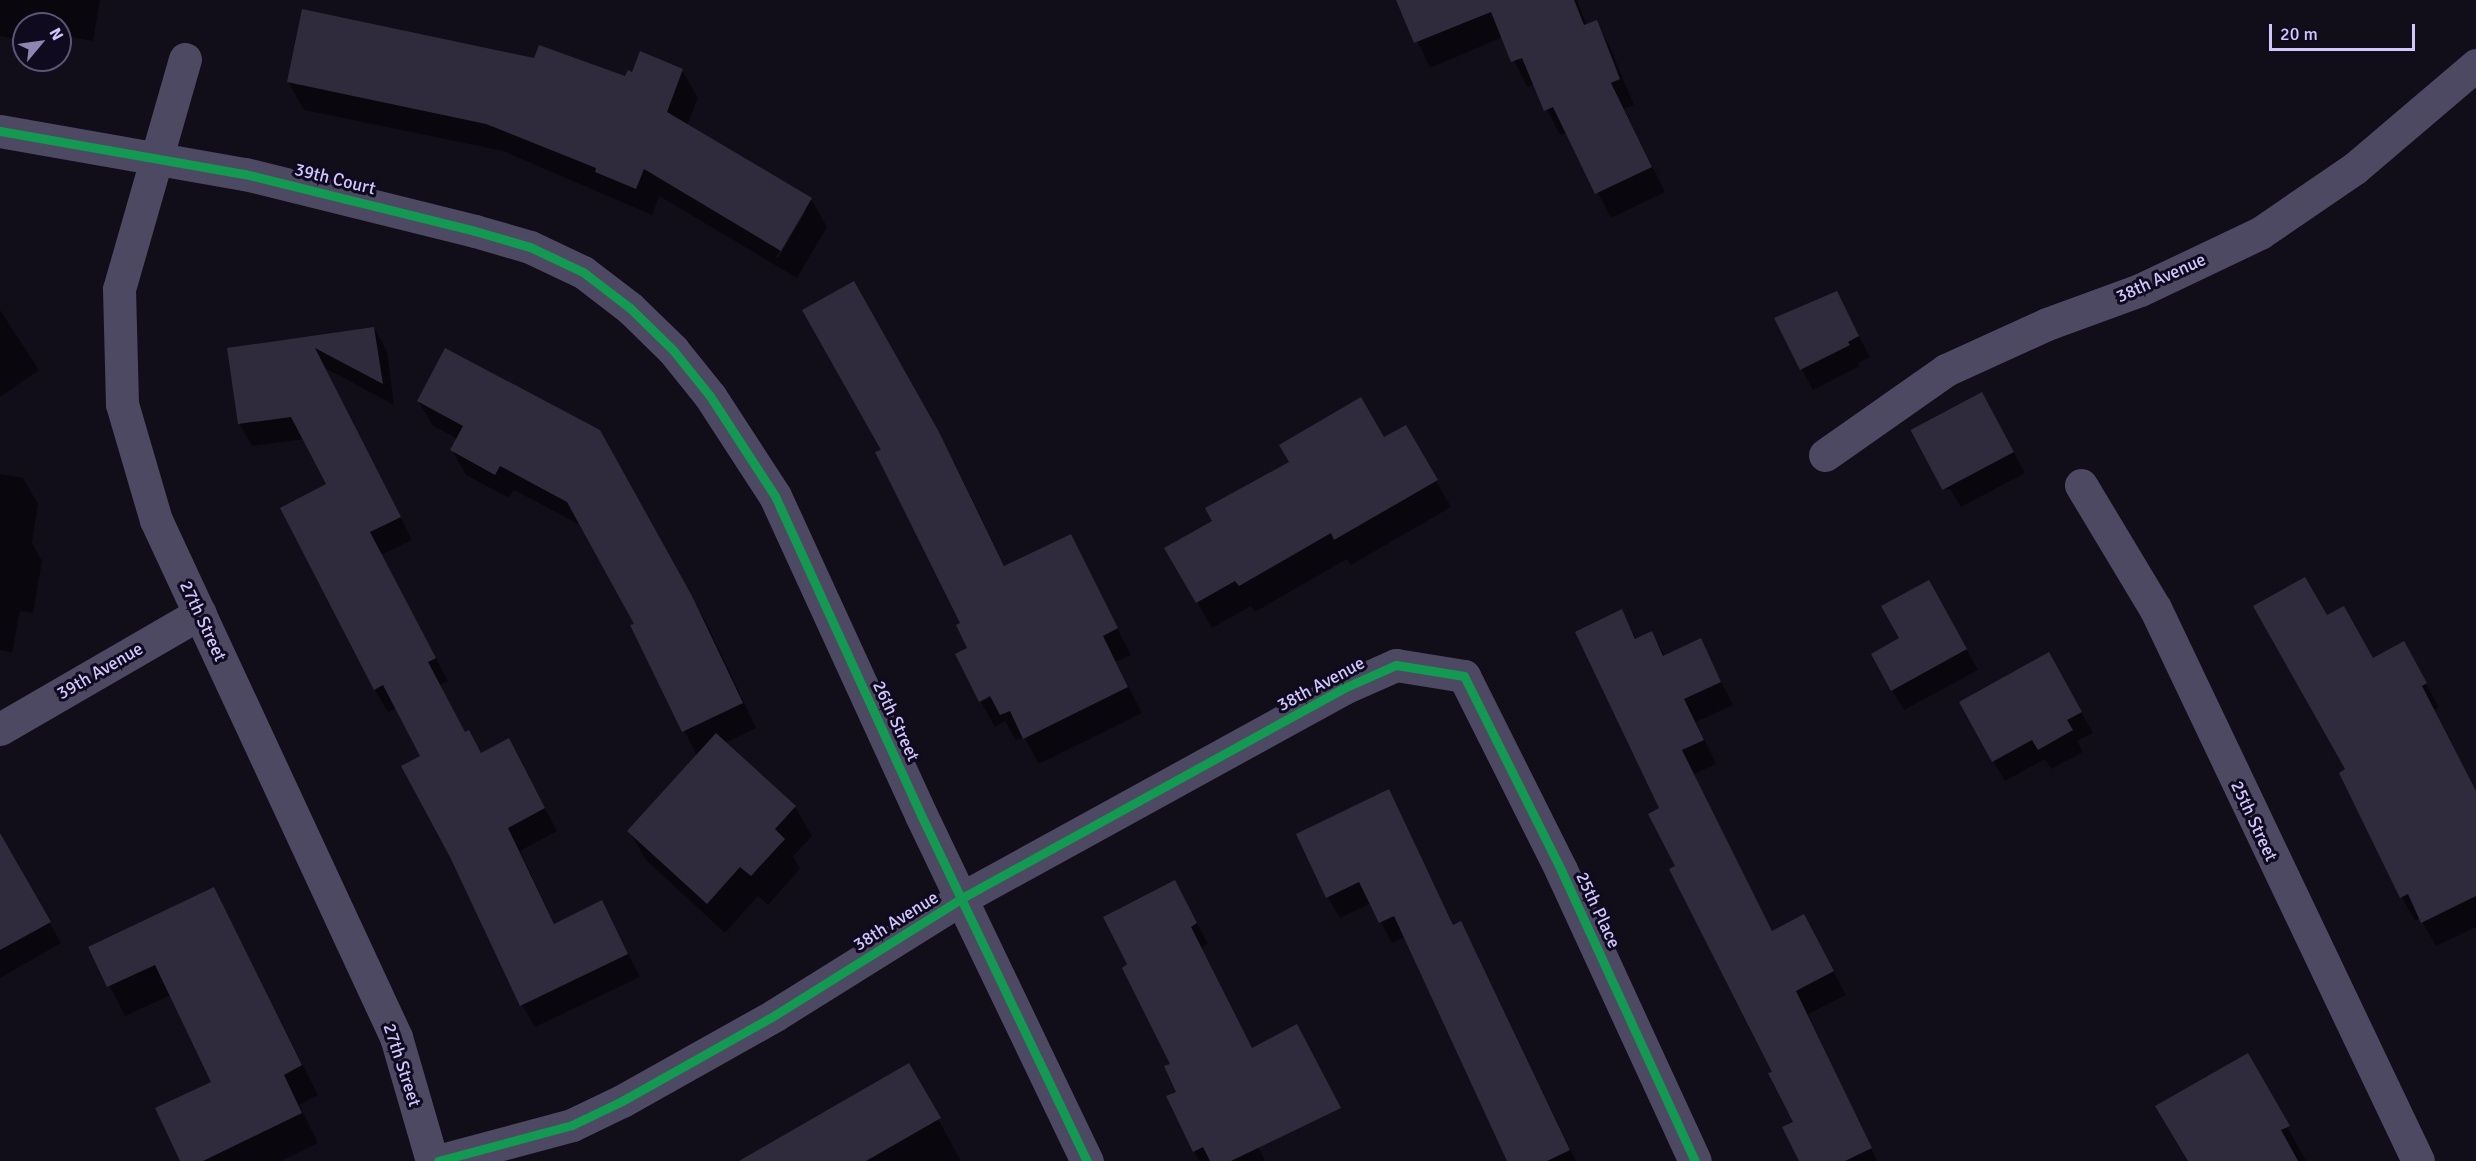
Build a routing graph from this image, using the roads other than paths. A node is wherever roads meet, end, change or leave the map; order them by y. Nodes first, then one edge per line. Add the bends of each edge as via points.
1 (184, 59) dead end
2 (2476, 65) edge
3 (0, 131) edge
4 (158, 158) junction
5 (640, 318) joint
6 (1825, 455) dead end
7 (2081, 485) dead end
8 (200, 614) junction
9 (1464, 676) joint
10 (0, 729) edge
11 (962, 898) junction
12 (432, 1161) edge
13 (438, 1161) edge
14 (1088, 1161) edge
15 (1695, 1161) edge
16 (2418, 1161) edge

1 - 4 street, 27th Street
2 - 6 street, 38th Avenue via 2355,168 2260,233 2140,290 2047,324 1946,370
3 - 4 street, 39th Court
4 - 5 street, 39th Court via 245,174 530,247 583,272
4 - 8 street, 27th Street via 119,289 122,404 156,520
5 - 11 street, 26th Street via 673,350 710,396 775,496
7 - 16 street, 25th Street via 2155,608
8 - 10 street, 39th Avenue
8 - 12 street, 27th Street via 396,1037
9 - 11 street, 38th Avenue via 1396,665 1344,688
9 - 15 street, 25th Place via 1561,870
11 - 13 street, 38th Avenue via 776,1015 622,1101 572,1125
11 - 14 street, 26th Street

